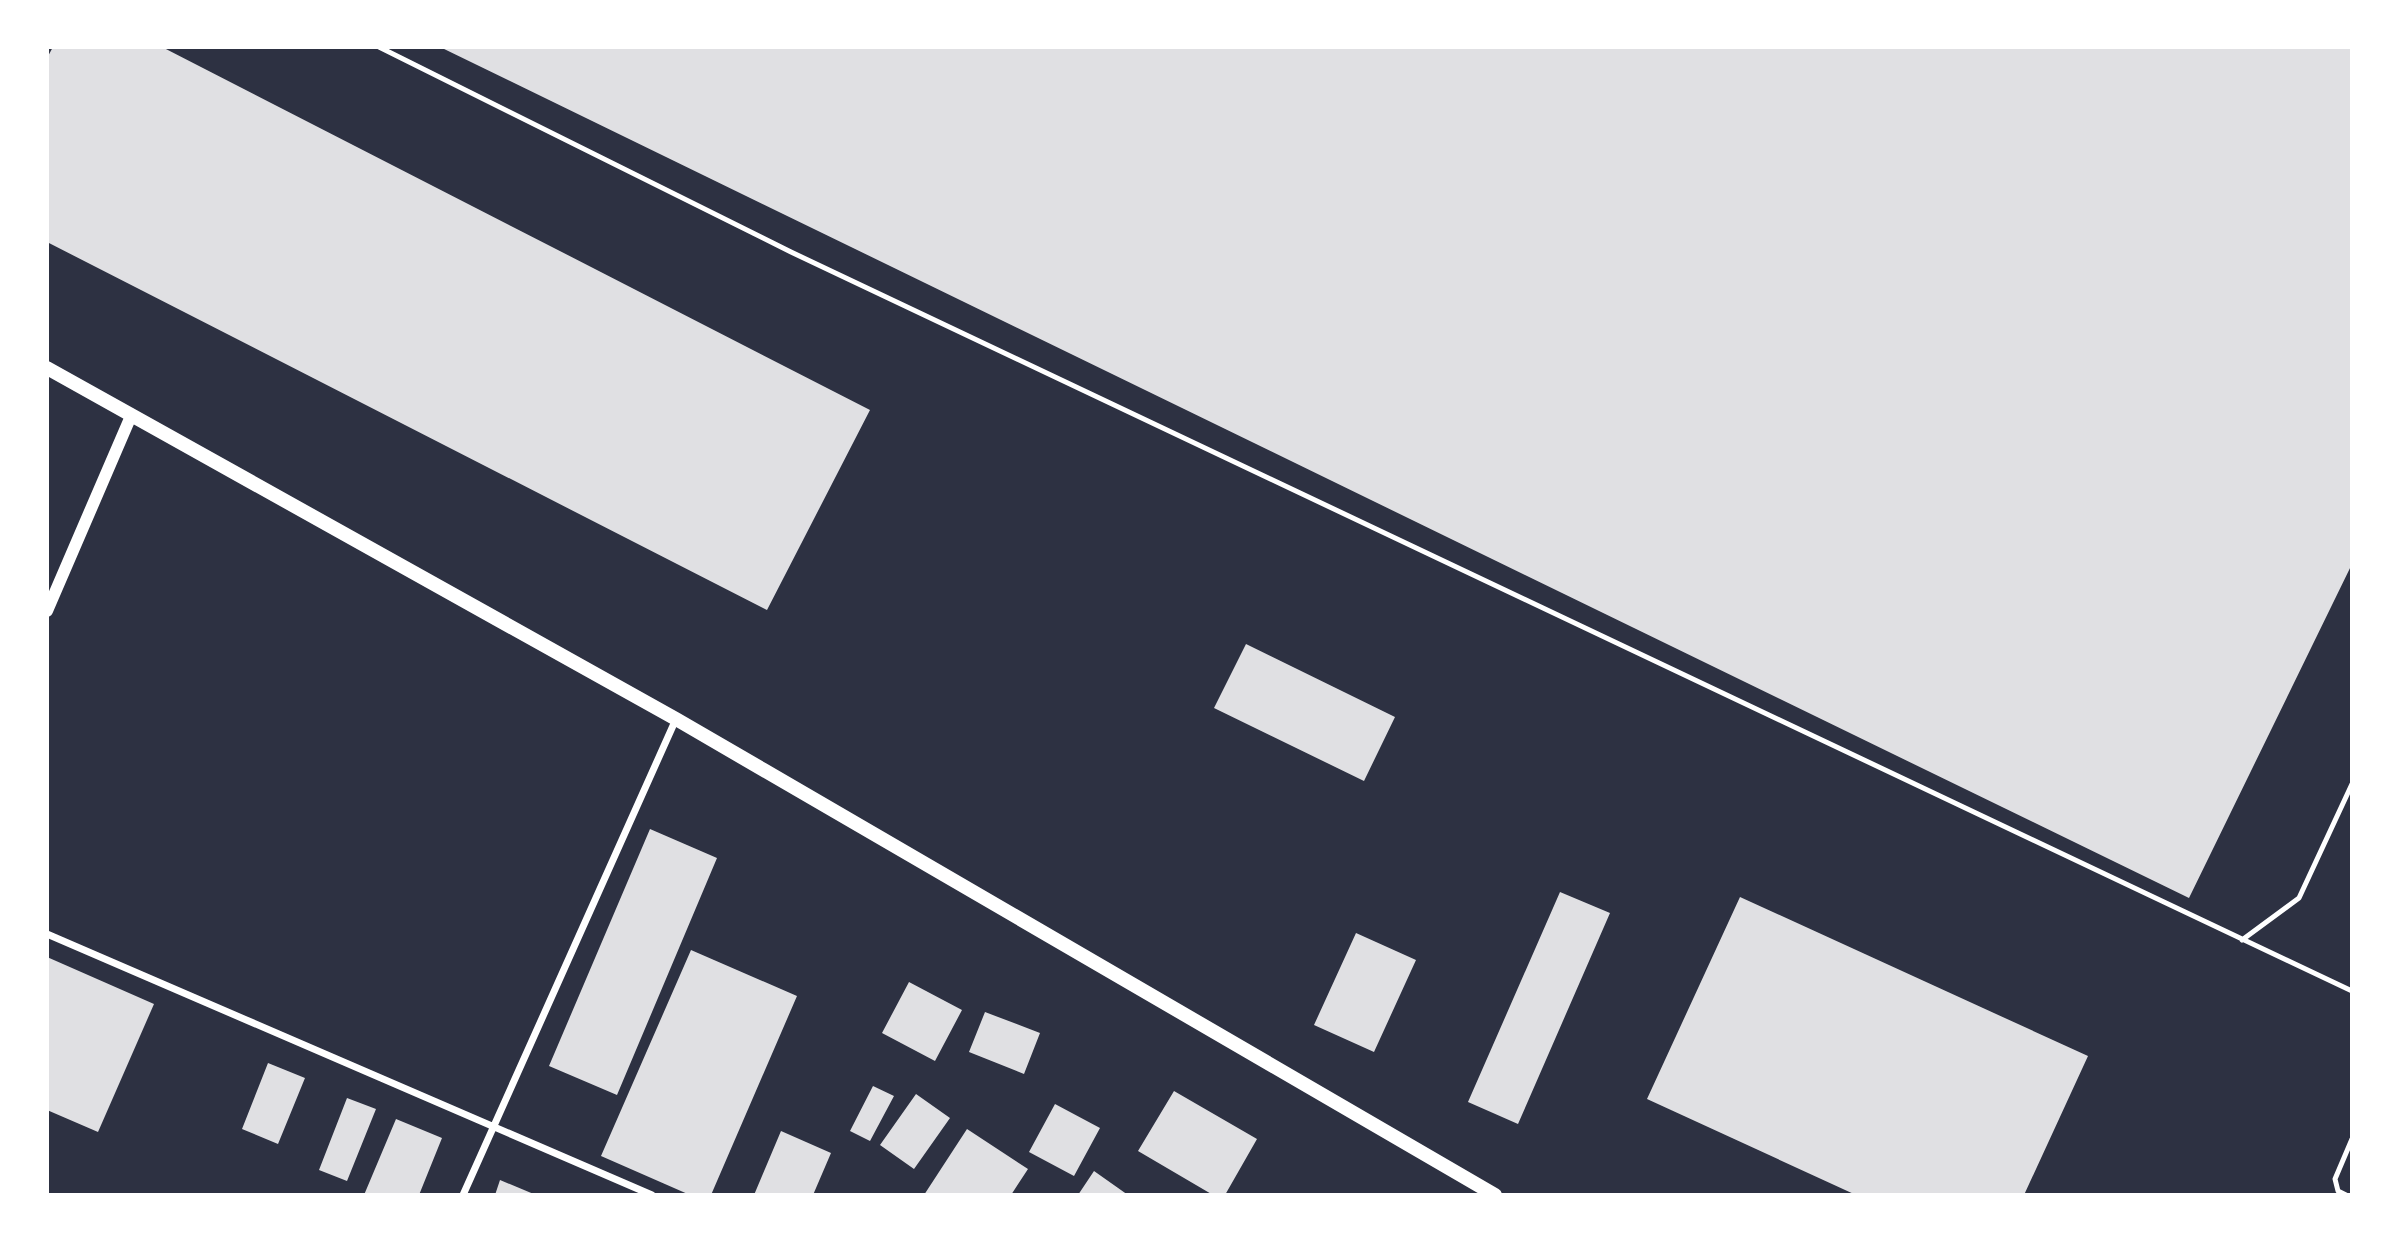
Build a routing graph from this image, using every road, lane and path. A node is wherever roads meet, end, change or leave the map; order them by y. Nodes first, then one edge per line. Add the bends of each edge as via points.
1 (379, 47) edge
2 (47, 368) edge
3 (131, 416) junction
4 (47, 611) edge
5 (676, 719) junction
6 (2352, 784) edge
7 (47, 934) edge
8 (2242, 940) junction
9 (2352, 991) edge
10 (492, 1128) junction
11 (2352, 1139) edge
12 (463, 1195) edge
13 (652, 1195) edge
14 (1496, 1195) edge
15 (2346, 1195) edge

1 - 8 lane via 791,252
2 - 3 main road
3 - 4 street
3 - 5 main road
5 - 10 street
5 - 14 main road
6 - 8 lane via 2299,898
7 - 10 street
8 - 9 lane
10 - 12 street
10 - 13 street
11 - 15 lane via 2335,1178 2338,1191

